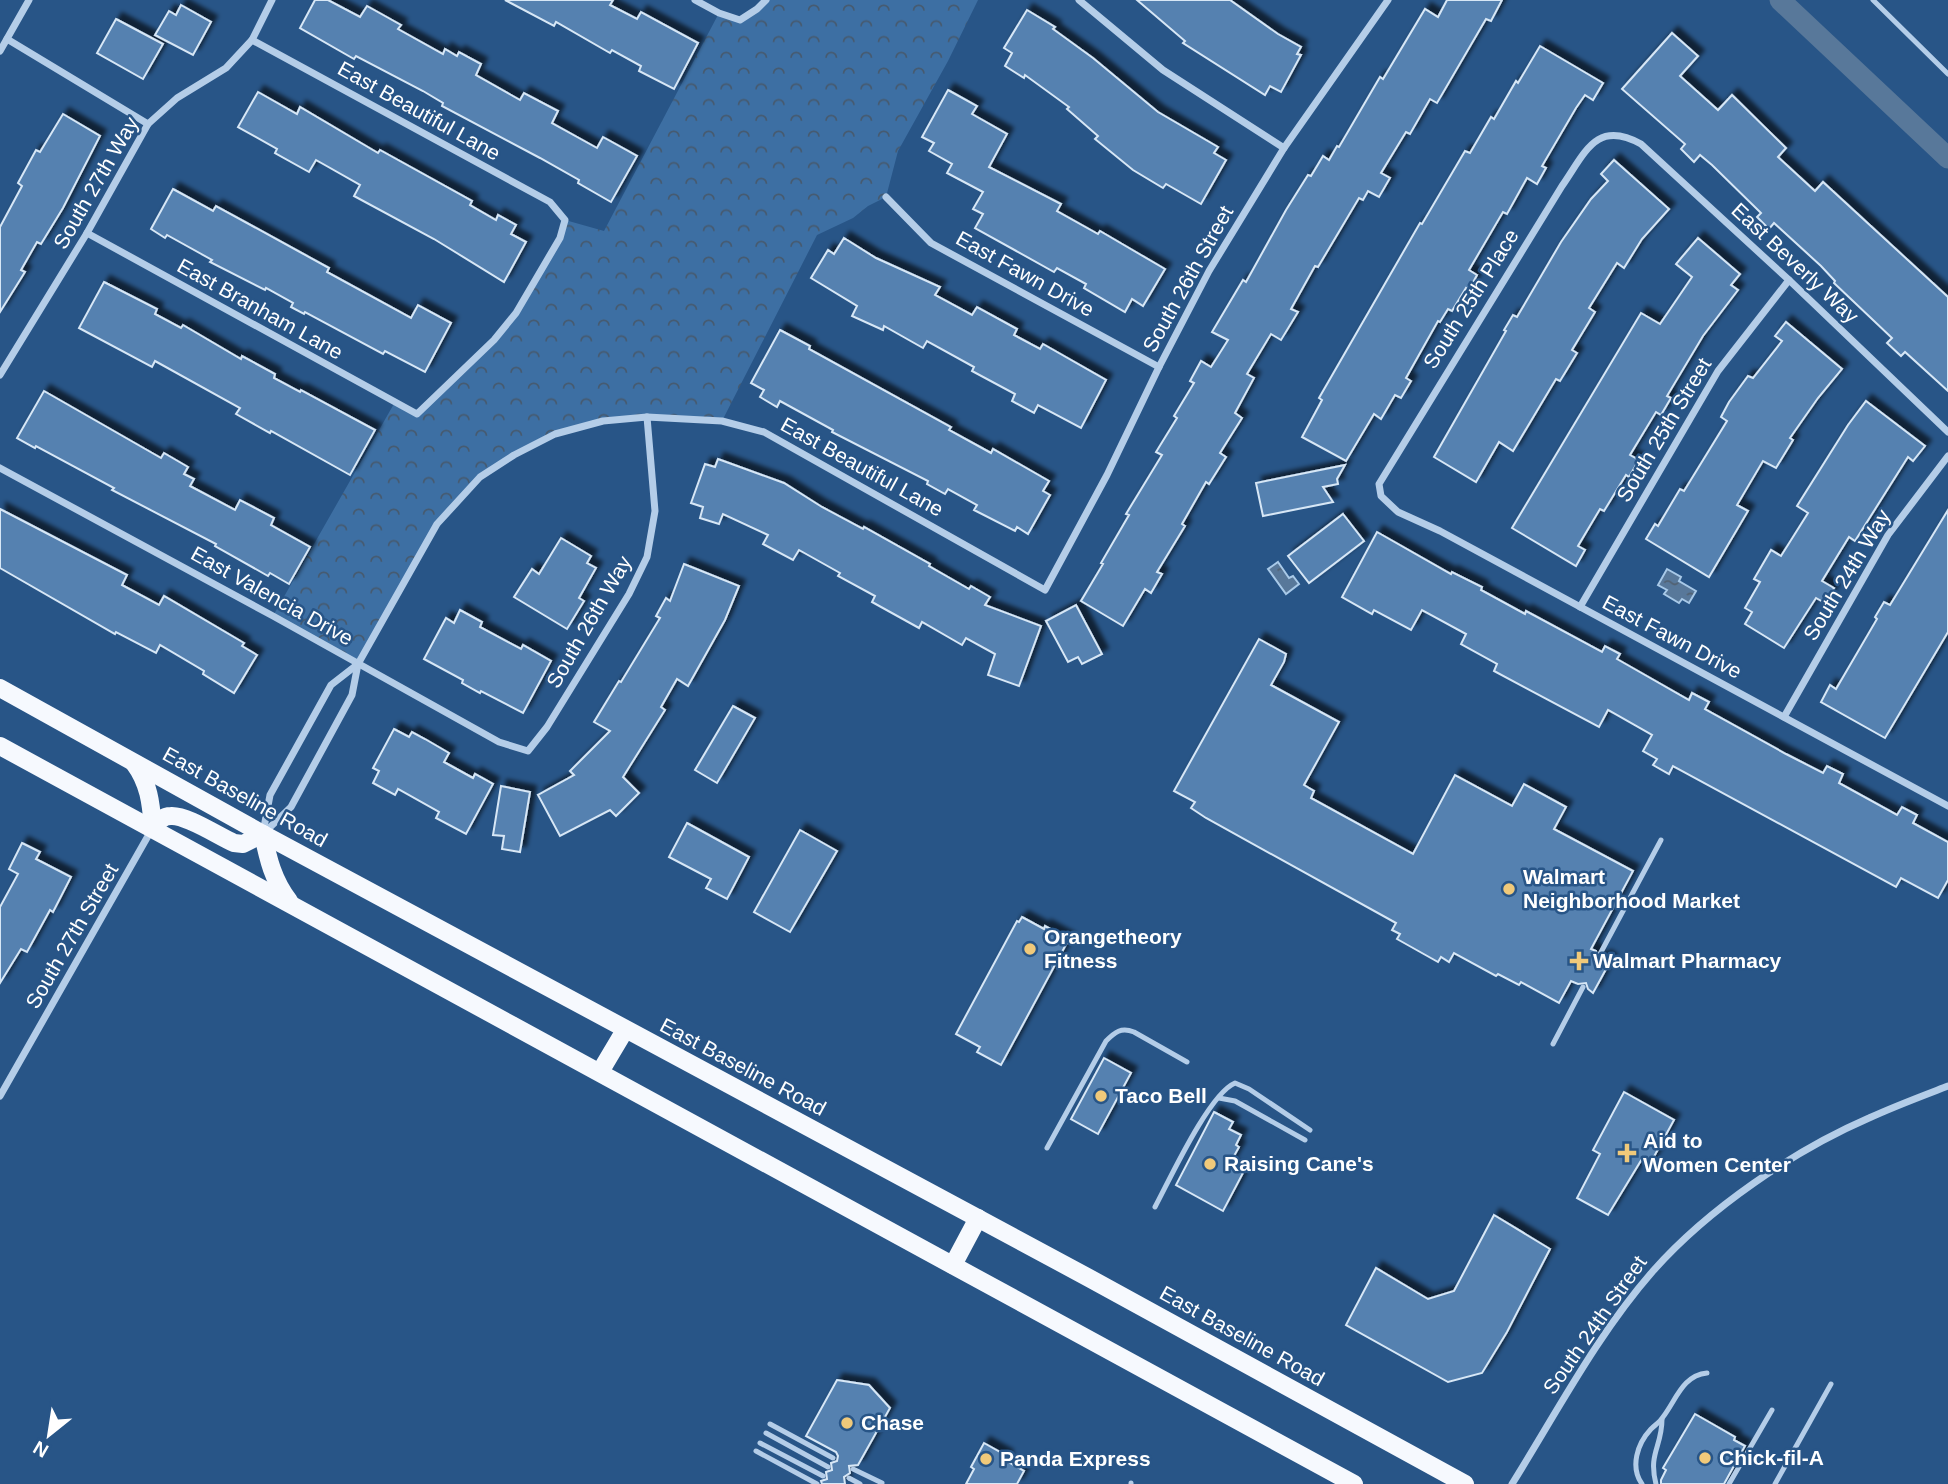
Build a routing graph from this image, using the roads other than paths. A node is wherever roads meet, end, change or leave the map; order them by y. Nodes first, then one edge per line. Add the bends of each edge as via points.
1 (29, 0) edge
2 (272, 0) edge
3 (695, 0) edge
4 (766, 0) edge
5 (1079, 0) edge
6 (1388, 0) edge
7 (1873, 0) edge
8 (7, 39) junction
9 (252, 40) junction
10 (0, 51) edge
11 (1948, 74) edge
12 (148, 124) junction
13 (1611, 134) joint
14 (1284, 148) junction
15 (886, 197) dead end
16 (87, 233) junction
17 (1789, 279) junction
18 (1159, 366) junction
19 (0, 375) edge
20 (417, 414) joint
21 (648, 417) junction
22 (1948, 432) edge
23 (1948, 456) edge
24 (0, 468) edge
25 (1381, 496) joint
26 (1045, 590) joint
27 (1580, 607) junction
28 (358, 664) junction
29 (0, 688) edge
30 (1784, 717) junction
31 (0, 747) edge
32 (528, 751) joint
33 (132, 761) junction
34 (1948, 806) edge
35 (153, 828) junction
36 (263, 834) junction
37 (1661, 840) dead end
38 (292, 905) junction
39 (1600, 954) dead end
40 (1583, 987) dead end
41 (625, 1030) junction
42 (1553, 1044) dead end
43 (1187, 1062) dead end
44 (600, 1072) junction
45 (1948, 1086) edge
46 (0, 1096) edge
47 (1219, 1098) junction
48 (1310, 1130) dead end
49 (1305, 1140) dead end
50 (1047, 1147) dead end
51 (1155, 1207) dead end
52 (978, 1218) junction
53 (953, 1265) junction
54 (1707, 1373) dead end
55 (1832, 1384) dead end
56 (1772, 1410) dead end
57 (1662, 1419) junction
58 (770, 1424) dead end
59 (766, 1433) dead end
60 (761, 1443) dead end
61 (756, 1451) dead end
62 (833, 1458) dead end
63 (828, 1467) dead end
64 (853, 1469) dead end
65 (823, 1476) dead end
66 (849, 1478) dead end
67 (882, 1483) edge
68 (817, 1484) edge
69 (860, 1484) edge
70 (1354, 1484) edge
71 (1465, 1484) edge
72 (1512, 1484) edge
73 (1642, 1484) edge
74 (1656, 1484) edge
75 (1729, 1484) edge
76 (1775, 1484) edge

1 - 8 street
2 - 9 street, South 27th Way
3 - 4 street via 740,20
5 - 14 street via 1164,70
6 - 14 street, South 26th Street
7 - 11 lane
8 - 10 street
8 - 12 street
9 - 12 street, South 27th Way via 226,68 177,98
9 - 20 street, East Beautiful Lane via 550,202 565,220 560,238 516,313
12 - 16 street, South 27th Way
13 - 17 street, East Beverly Way via 1641,144
13 - 25 street, South 25th Place via 1587,150 1562,186 1390,464 1379,484
14 - 18 street, South 26th Street via 1209,271
15 - 18 street, East Fawn Drive via 931,243
16 - 19 street, South 27th Way
16 - 20 street, East Branham Lane
17 - 22 street, East Beverly Way
17 - 27 street, South 25th Street via 1718,372
18 - 26 street, South 26th Street
21 - 26 street, East Beautiful Lane via 722,421 764,432
21 - 28 street via 603,421 555,435 480,477 437,524
21 - 32 street, South 26th Way via 654,510 647,557 629,594
23 - 30 street, South 24th Way via 1888,535
24 - 28 street, East Valencia Drive
25 - 27 street, East Fawn Drive via 1398,512
27 - 30 street, East Fawn Drive
28 - 32 street, East Valencia Drive via 499,742
28 - 36 street via 352,695 291,807
28 - 36 street via 331,685 270,795
29 - 33 main road, East Baseline Road
30 - 34 street, East Fawn Drive
31 - 35 main road
33 - 35 main road via 148,788
33 - 36 main road, East Baseline Road
35 - 36 main road via 173,815 234,843 243,844
35 - 38 main road
35 - 46 street, South 27th Street
36 - 38 main road via 270,868
36 - 41 main road, East Baseline Road
37 - 39 lane
38 - 44 main road
40 - 42 lane
41 - 44 main road
41 - 52 main road, East Baseline Road
43 - 50 lane via 1134,1032 1118,1030 1106,1041
44 - 53 main road
45 - 72 street, South 24th Street via 1867,1118 1805,1150 1693,1230 1653,1270 1610,1328
47 - 48 lane via 1235,1083
47 - 49 lane via 1235,1101
47 - 51 lane
52 - 53 main road
52 - 71 main road, East Baseline Road
53 - 70 main road
54 - 57 lane via 1689,1379
55 - 76 lane
56 - 75 lane
57 - 73 lane via 1650,1431 1636,1460
57 - 74 lane via 1652,1460
58 - 62 lane
59 - 63 lane
60 - 65 lane
61 - 68 lane
64 - 67 lane
66 - 69 lane

